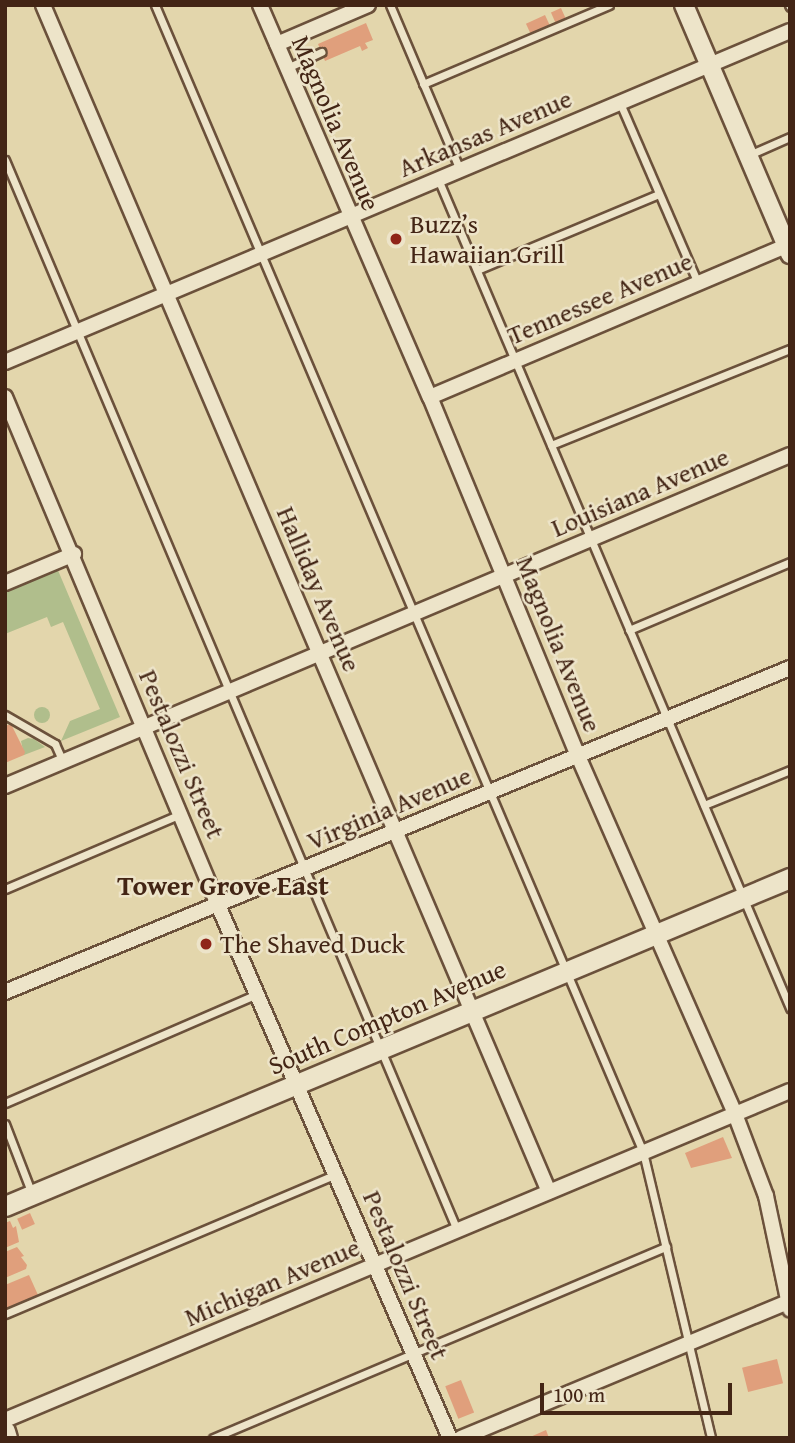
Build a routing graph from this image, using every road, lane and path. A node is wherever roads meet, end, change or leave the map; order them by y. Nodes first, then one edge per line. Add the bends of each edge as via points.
1 (43, 5) edge
2 (155, 5) edge
3 (368, 5) edge
4 (390, 5) edge
5 (609, 5) edge
6 (684, 5) edge
7 (265, 7) edge
8 (346, 10) edge
9 (790, 31) edge
10 (277, 44) junction
11 (322, 52) dead end
12 (710, 65) junction
13 (287, 68) junction
14 (423, 84) junction
15 (620, 103) junction
16 (790, 137) edge
17 (748, 155) junction
18 (5, 160) edge
19 (460, 170) junction
20 (438, 179) junction
21 (660, 194) junction
22 (349, 217) junction
23 (789, 248) edge
24 (260, 254) junction
25 (477, 270) junction
26 (698, 283) junction
27 (167, 294) junction
28 (79, 331) junction
29 (790, 349) edge
30 (515, 360) junction
31 (5, 362) edge
32 (5, 397) edge
33 (430, 397) junction
34 (551, 445) junction
35 (790, 455) edge
36 (591, 539) junction
37 (74, 554) junction
38 (790, 562) edge
39 (504, 576) junction
40 (5, 583) edge
41 (414, 614) junction
42 (629, 630) junction
43 (320, 654) junction
44 (790, 668) edge
45 (228, 692) junction
46 (5, 715) edge
47 (667, 719) junction
48 (144, 728) junction
49 (578, 756) junction
50 (63, 762) junction
51 (790, 770) edge
52 (5, 786) edge
53 (490, 793) junction
54 (704, 806) junction
55 (181, 814) junction
56 (396, 831) junction
57 (303, 870) junction
58 (790, 877) edge
59 (5, 889) edge
60 (743, 897) junction
61 (218, 905) junction
62 (657, 933) junction
63 (566, 971) junction
64 (790, 983) edge
65 (781, 987) junction
66 (5, 992) edge
67 (257, 994) junction
68 (790, 1008) edge
69 (472, 1010) junction
70 (381, 1049) junction
71 (297, 1083) junction
72 (790, 1091) edge
73 (5, 1103) edge
74 (735, 1114) junction
75 (5, 1124) edge
76 (643, 1152) junction
77 (336, 1174) junction
78 (549, 1192) junction
79 (32, 1195) junction
80 (5, 1206) edge
81 (457, 1230) junction
82 (666, 1247) junction
83 (375, 1265) junction
84 (789, 1304) edge
85 (5, 1314) edge
86 (688, 1342) junction
87 (413, 1353) junction
88 (5, 1420) edge
89 (5, 1431) edge
90 (483, 1433) edge
91 (7, 1438) edge
92 (213, 1438) edge
93 (450, 1438) edge
94 (461, 1438) edge
95 (711, 1438) edge

1 - 27 street, Halliday Avenue
2 - 24 lane
3 - 8 street
4 - 14 lane
5 - 14 lane
6 - 12 street
7 - 10 street, Magnolia Avenue
8 - 10 street
9 - 12 street, Arkansas Avenue
10 - 13 street, Magnolia Avenue
11 - 13 lane
12 - 15 street, Arkansas Avenue
12 - 17 street
13 - 22 street, Magnolia Avenue
14 - 19 lane
15 - 19 street, Arkansas Avenue
15 - 21 lane
16 - 17 lane
17 - 23 street
18 - 28 lane
19 - 20 street, Arkansas Avenue
20 - 22 street, Arkansas Avenue
20 - 25 lane
21 - 25 lane
21 - 26 lane
22 - 24 street, Arkansas Avenue
22 - 33 street, Magnolia Avenue
23 - 26 street, Tennessee Avenue
24 - 27 street, Arkansas Avenue
24 - 41 lane
25 - 30 lane
26 - 30 street, Tennessee Avenue
27 - 28 street, Arkansas Avenue
27 - 43 street, Halliday Avenue
28 - 31 street, Arkansas Avenue
28 - 45 lane
29 - 34 lane
30 - 33 street, Tennessee Avenue
30 - 34 lane
32 - 37 street, Pestalozzi Street
33 - 39 street, Magnolia Avenue
34 - 36 lane
35 - 36 street, Louisiana Avenue
36 - 39 street, Louisiana Avenue
36 - 42 lane
37 - 40 street
37 - 48 street, Pestalozzi Street
38 - 42 lane
39 - 41 street, Louisiana Avenue
39 - 49 street, Magnolia Avenue
41 - 43 street, Louisiana Avenue
41 - 53 lane
42 - 47 lane
43 - 45 street, Louisiana Avenue
43 - 56 street, Halliday Avenue
44 - 47 street, Virginia Avenue
45 - 48 street, Louisiana Avenue
45 - 57 lane
46 - 50 lane via 55,744
47 - 49 street, Virginia Avenue
47 - 54 lane
48 - 50 street, Louisiana Avenue
48 - 55 street, Pestalozzi Street
49 - 53 street, Virginia Avenue
49 - 62 street, Magnolia Avenue
50 - 52 street, Louisiana Avenue
51 - 54 lane
53 - 56 street, Virginia Avenue
53 - 63 lane
54 - 60 lane
55 - 59 lane
55 - 61 street, Pestalozzi Street
56 - 57 street, Virginia Avenue
56 - 69 street, Halliday Avenue
57 - 61 street, Virginia Avenue
57 - 70 lane
58 - 60 main road, South Compton Avenue
60 - 62 main road, South Compton Avenue
60 - 65 lane
61 - 66 street, Virginia Avenue
61 - 67 street, Pestalozzi Street
62 - 63 main road, South Compton Avenue
62 - 74 street, Magnolia Avenue
63 - 69 main road, South Compton Avenue
63 - 76 lane
64 - 65 lane
65 - 68 lane
67 - 71 street, Pestalozzi Street
67 - 73 lane
69 - 70 main road, South Compton Avenue
69 - 78 street, Halliday Avenue
70 - 71 main road, South Compton Avenue
70 - 81 lane
71 - 77 street, Pestalozzi Street
71 - 79 main road, South Compton Avenue
72 - 74 street, Michigan Avenue
74 - 76 street, Michigan Avenue
74 - 84 street, Magnolia Avenue via 766,1196
75 - 79 lane
76 - 78 street, Michigan Avenue
76 - 82 lane
77 - 83 street, Pestalozzi Street
77 - 85 lane
78 - 81 street, Michigan Avenue
79 - 80 main road, South Compton Avenue
81 - 83 street, Michigan Avenue
82 - 86 lane
82 - 87 lane
83 - 87 street, Pestalozzi Street
83 - 88 street, Michigan Avenue
84 - 86 street
86 - 90 street
86 - 95 lane
87 - 92 lane
87 - 93 street, Pestalozzi Street
89 - 91 main road
90 - 94 street

